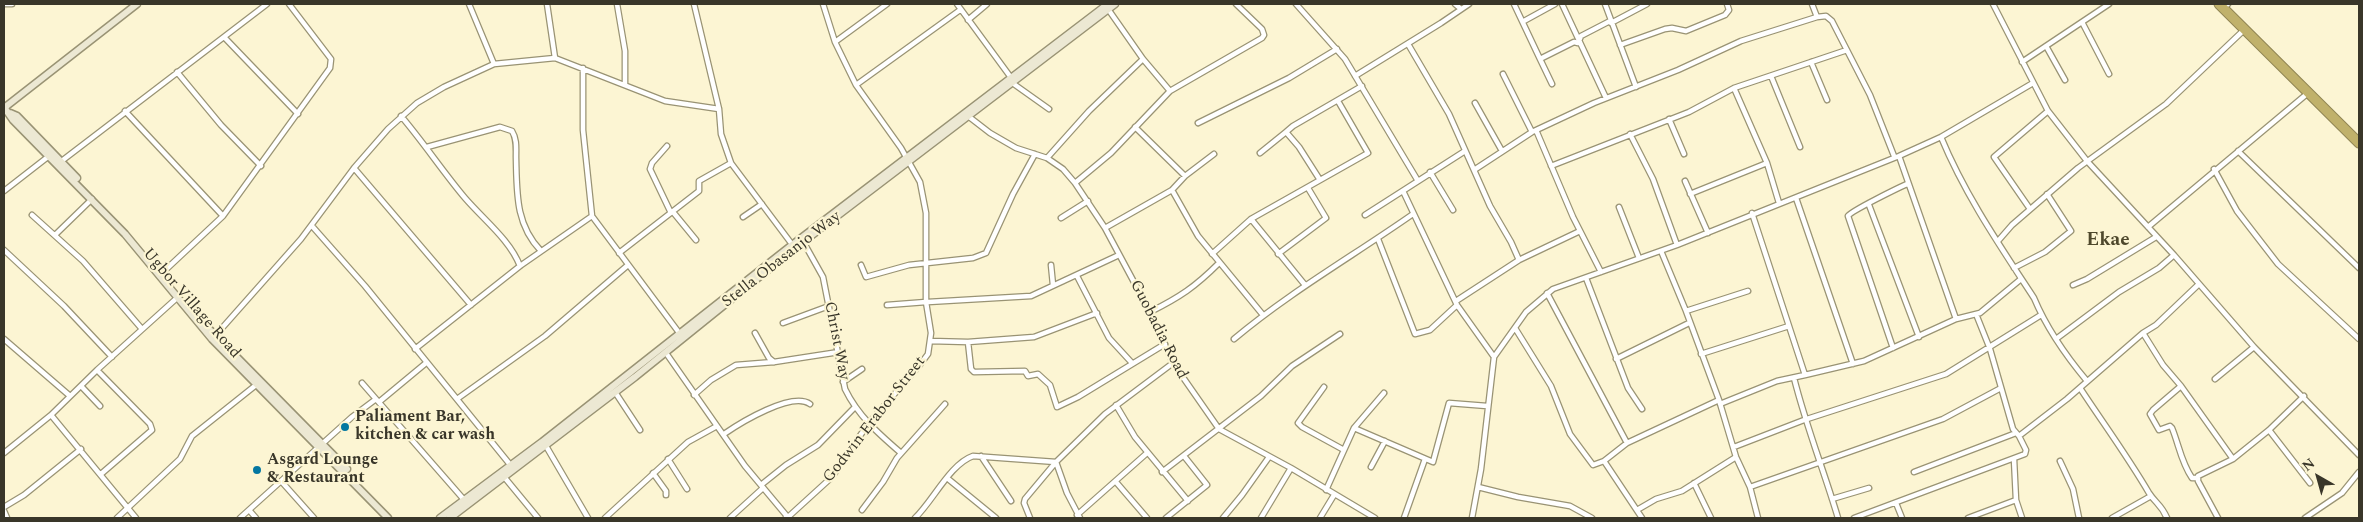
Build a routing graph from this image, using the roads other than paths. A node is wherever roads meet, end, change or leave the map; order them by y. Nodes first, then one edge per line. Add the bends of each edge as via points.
1 (4, 4) edge
2 (12, 4) edge
3 (132, 4) edge
4 (137, 4) edge
5 (267, 4) edge
6 (289, 4) edge
7 (469, 4) edge
8 (546, 4) edge
9 (617, 4) edge
10 (694, 4) edge
11 (823, 4) edge
12 (887, 4) edge
13 (957, 4) edge
14 (987, 4) edge
15 (1116, 4) edge
16 (1236, 4) edge
17 (1296, 4) edge
18 (1455, 4) edge
19 (1469, 4) edge
20 (1514, 4) edge
21 (1554, 4) edge
22 (1562, 4) edge
23 (1605, 4) edge
24 (1648, 4) edge
25 (1727, 4) edge
26 (1812, 4) edge
27 (1994, 4) edge
28 (2109, 4) edge
29 (2225, 4) edge
30 (1108, 6) edge
31 (960, 10) junction
32 (1461, 10) junction
33 (1817, 16) junction
34 (968, 20) junction
35 (1524, 21) junction
36 (1610, 22) junction
37 (2082, 22) junction
38 (2245, 29) junction
39 (224, 37) junction
40 (835, 42) junction
41 (1578, 43) junction
42 (1408, 44) junction
43 (1620, 45) junction
44 (2046, 46) junction
45 (1337, 49) junction
46 (1846, 50) junction
47 (555, 58) junction
48 (1143, 59) junction
49 (1540, 59) junction
50 (1811, 62) junction
51 (2022, 62) junction
52 (494, 64) junction
53 (583, 68) junction
54 (177, 72) junction
55 (1503, 74) dead end
56 (2109, 74) dead end
57 (1355, 76) junction
58 (1771, 76) junction
59 (1011, 80) junction
60 (2064, 80) dead end
61 (2033, 83) junction
62 (1552, 84) dead end
63 (625, 85) junction
64 (856, 85) junction
65 (1362, 86) junction
66 (1636, 87) junction
67 (1734, 88) junction
68 (1170, 91) junction
69 (2308, 93) junction
70 (1606, 98) junction
71 (1338, 100) junction
72 (1827, 100) dead end
73 (4, 102) edge
74 (1475, 103) dead end
75 (4, 107) edge
76 (718, 109) junction
77 (1050, 109) dead end
78 (125, 111) junction
79 (2048, 111) junction
80 (10, 113) junction
81 (298, 114) junction
82 (402, 116) junction
83 (968, 116) junction
84 (1669, 119) junction
85 (958, 121) junction
86 (1198, 123) dead end
87 (1135, 127) junction
88 (1534, 131) junction
89 (1286, 132) junction
90 (1630, 134) junction
91 (1941, 137) junction
92 (2359, 138) edge
93 (2359, 143) edge
94 (667, 146) dead end
95 (427, 147) junction
96 (1800, 147) dead end
97 (1465, 150) junction
98 (1502, 151) junction
99 (2238, 151) junction
100 (1260, 153) dead end
101 (1034, 154) junction
102 (1214, 154) dead end
103 (1684, 154) dead end
104 (49, 156) junction
105 (1896, 156) junction
106 (1047, 158) junction
107 (908, 159) junction
108 (2087, 161) junction
109 (59, 162) junction
110 (1767, 163) junction
111 (732, 164) junction
112 (262, 166) junction
113 (1551, 166) junction
114 (354, 168) junction
115 (2214, 169) junction
116 (1474, 170) junction
117 (1430, 172) junction
118 (1185, 176) junction
119 (1320, 180) junction
120 (1418, 181) junction
121 (1685, 181) dead end
122 (1075, 182) junction
123 (1907, 184) junction
124 (1308, 188) junction
125 (1172, 190) junction
126 (4, 191) edge
127 (1403, 191) junction
128 (1690, 194) junction
129 (2047, 194) junction
130 (1796, 198) junction
131 (92, 199) junction
132 (1088, 201) junction
133 (1779, 203) junction
134 (762, 204) junction
135 (1869, 205) junction
136 (1619, 207) dead end
137 (2030, 209) junction
138 (1453, 210) dead end
139 (672, 212) junction
140 (1413, 214) junction
141 (1752, 214) junction
142 (32, 215) dead end
143 (1365, 215) dead end
144 (223, 216) junction
145 (592, 216) junction
146 (743, 217) dead end
147 (1062, 218) dead end
148 (1251, 219) junction
149 (312, 226) junction
150 (2148, 227) junction
151 (1105, 228) junction
152 (1580, 231) junction
153 (1708, 232) junction
154 (55, 235) junction
155 (2156, 237) junction
156 (1378, 239) junction
157 (696, 240) dead end
158 (1998, 241) junction
159 (804, 243) junction
160 (1677, 245) junction
161 (794, 246) junction
162 (4, 250) edge
163 (541, 251) junction
164 (1661, 251) junction
165 (619, 253) junction
166 (1212, 254) junction
167 (1278, 254) junction
168 (1119, 256) junction
169 (2174, 256) junction
170 (1639, 258) junction
171 (1519, 260) junction
172 (926, 262) junction
173 (1218, 263) junction
174 (628, 265) junction
175 (861, 265) dead end
176 (1051, 265) dead end
177 (520, 266) junction
178 (2014, 268) junction
179 (2359, 268) edge
180 (1601, 272) junction
181 (162, 274) junction
182 (1077, 276) junction
183 (1586, 278) junction
184 (2021, 279) junction
185 (2073, 284) dead end
186 (2199, 284) junction
187 (1053, 285) junction
188 (1305, 285) junction
189 (1748, 290) dead end
190 (1547, 293) junction
191 (178, 297) junction
192 (927, 302) junction
193 (1457, 303) junction
194 (471, 305) junction
195 (887, 305) dead end
196 (830, 306) junction
197 (1686, 311) junction
198 (1150, 312) junction
199 (1097, 313) junction
200 (1976, 314) junction
201 (1262, 315) junction
202 (2041, 315) junction
203 (1956, 320) junction
204 (783, 323) dead end
205 (1689, 323) junction
206 (1788, 326) junction
207 (1515, 328) junction
208 (142, 329) junction
209 (755, 332) dead end
210 (2143, 333) junction
211 (1340, 334) dead end
212 (681, 336) junction
213 (213, 337) junction
214 (1919, 337) junction
215 (1234, 338) dead end
216 (2056, 338) junction
217 (4, 339) edge
218 (2359, 339) edge
219 (930, 340) junction
220 (968, 342) junction
221 (1164, 344) junction
222 (2254, 347) junction
223 (1893, 348) junction
224 (415, 349) junction
225 (1990, 349) junction
226 (838, 352) junction
227 (666, 353) junction
228 (1701, 354) junction
229 (112, 357) junction
230 (1494, 357) junction
231 (1616, 359) junction
232 (426, 362) junction
233 (774, 362) junction
234 (1132, 363) junction
235 (1173, 363) junction
236 (1853, 364) junction
237 (862, 369) dead end
238 (97, 370) junction
239 (1805, 375) junction
240 (1794, 378) junction
241 (2215, 379) dead end
242 (2087, 381) junction
243 (843, 382) junction
244 (362, 383) dead end
245 (256, 385) junction
246 (81, 386) junction
247 (2181, 386) junction
248 (1324, 387) dead end
249 (2001, 388) junction
250 (2080, 388) junction
251 (615, 392) junction
252 (1384, 393) dead end
253 (694, 395) junction
254 (70, 396) junction
255 (2304, 396) junction
256 (457, 399) junction
257 (378, 401) junction
258 (1719, 402) junction
259 (810, 404) dead end
260 (945, 404) dead end
261 (1116, 405) junction
262 (100, 406) dead end
263 (1487, 406) junction
264 (855, 407) junction
265 (1642, 409) dead end
266 (51, 415) junction
267 (1804, 420) junction
268 (868, 424) junction
269 (717, 426) junction
270 (1354, 428) junction
271 (1218, 429) junction
272 (640, 430) dead end
273 (2269, 430) junction
274 (724, 434) junction
275 (2017, 435) junction
276 (1385, 441) junction
277 (1627, 443) junction
278 (321, 446) junction
279 (546, 446) junction
280 (1734, 447) junction
281 (81, 449) junction
282 (1344, 450) junction
283 (4, 452) edge
284 (901, 453) junction
285 (1147, 453) junction
286 (981, 456) junction
287 (1184, 456) junction
288 (1269, 456) junction
289 (2359, 456) edge
290 (1736, 457) junction
291 (668, 459) junction
292 (1425, 459) junction
293 (2014, 459) junction
294 (2232, 459) junction
295 (1604, 460) junction
296 (1820, 461) junction
297 (2060, 461) dead end
298 (1056, 462) junction
299 (1371, 467) dead end
300 (512, 468) junction
301 (1290, 468) junction
302 (1162, 472) junction
303 (1914, 472) dead end
304 (2359, 472) edge
305 (653, 473) junction
306 (101, 474) junction
307 (505, 478) junction
308 (947, 478) junction
309 (2198, 478) junction
310 (281, 480) junction
311 (1116, 482) junction
312 (1694, 483) junction
313 (2310, 483) dead end
314 (762, 487) junction
315 (1478, 487) junction
316 (1750, 487) junction
317 (1868, 488) dead end
318 (688, 489) dead end
319 (1326, 490) junction
320 (666, 495) dead end
321 (1334, 495) junction
322 (2151, 496) junction
323 (1832, 500) junction
324 (2016, 500) junction
325 (1012, 501) dead end
326 (1188, 501) junction
327 (466, 503) junction
328 (1896, 503) junction
329 (128, 508) junction
330 (4, 509) edge
331 (249, 510) junction
332 (862, 510) dead end
333 (1637, 510) junction
334 (920, 514) junction
335 (452, 516) edge
336 (1078, 517) edge
337 (1372, 517) edge
338 (7, 518) edge
339 (117, 518) edge
340 (136, 518) edge
341 (240, 518) edge
342 (256, 518) edge
343 (314, 518) edge
344 (388, 518) edge
345 (393, 518) edge
346 (440, 518) edge
347 (538, 518) edge
348 (588, 518) edge
349 (605, 518) edge
350 (730, 518) edge
351 (786, 518) edge
352 (915, 518) edge
353 (925, 518) edge
354 (996, 518) edge
355 (1030, 518) edge
356 (1147, 518) edge
357 (1166, 518) edge
358 (1223, 518) edge
359 (1261, 518) edge
360 (1320, 518) edge
361 (1404, 518) edge
362 (1472, 518) edge
363 (1592, 518) edge
364 (1642, 518) edge
365 (1711, 518) edge
366 (1758, 518) edge
367 (1838, 518) edge
368 (1854, 518) edge
369 (1902, 518) edge
370 (1968, 518) edge
371 (2022, 518) edge
372 (2079, 518) edge
373 (2112, 518) edge
374 (2166, 518) edge
375 (2218, 518) edge
376 (2306, 518) edge

1 - 2 street
3 - 73 street
4 - 75 street
5 - 39 street
6 - 81 street via 332,62
7 - 52 street
8 - 47 street
9 - 63 street via 625,51
10 - 76 street
11 - 40 street, Godwin Erabor Street
12 - 40 street
13 - 31 street
14 - 34 street
15 - 30 street, Stella Obasanjo Way
16 - 68 street via 1262,29 1262,38
17 - 45 street
18 - 32 street
19 - 32 street
20 - 35 street
21 - 35 street
22 - 41 street
23 - 36 street
24 - 36 street
25 - 43 street via 1729,10 1724,15 1686,31 1665,29
26 - 33 street
27 - 51 street
28 - 37 street
29 - 38 highway
29 - 92 highway
30 - 48 street
30 - 59 street, Stella Obasanjo Way
31 - 34 street
31 - 64 street
32 - 42 street
33 - 46 street via 1826,16 1832,21
33 - 66 street via 1741,41
34 - 59 street
35 - 49 street
36 - 41 street via 1581,36
36 - 43 street
37 - 44 street
37 - 56 street
38 - 69 highway
38 - 108 street via 2166,104
39 - 54 street
39 - 81 street
40 - 64 street, Godwin Erabor Street
41 - 49 street
41 - 70 street
42 - 57 street
42 - 97 street via 1449,114
43 - 66 street
44 - 51 street
44 - 60 street
45 - 57 street
45 - 86 street via 1289,78
46 - 50 street
46 - 105 street via 1870,95
47 - 52 street
47 - 53 street
48 - 68 street
48 - 106 street via 1089,111
49 - 62 street
50 - 58 street
50 - 72 street
51 - 61 street
52 - 82 street via 444,87
53 - 63 street
53 - 145 street via 584,130
54 - 78 street
54 - 112 street
55 - 88 street
57 - 65 street
58 - 67 street
58 - 96 street
59 - 77 street
59 - 83 street, Stella Obasanjo Way
59 - 85 street
61 - 79 street
61 - 91 street
63 - 76 street via 664,101
64 - 107 street, Godwin Erabor Street
65 - 71 street
65 - 120 street
66 - 70 street
67 - 84 street
67 - 110 street
68 - 87 street
69 - 93 highway
69 - 99 street
70 - 88 street
71 - 89 street
71 - 119 street via 1368,153
74 - 98 street
75 - 80 street, Ugbor Village Road
76 - 111 street via 721,134
78 - 109 street
78 - 144 street
79 - 108 street
79 - 137 street via 1994,157
80 - 104 street, Ugbor Village Road
80 - 109 street, Ugbor Village Road
81 - 112 street
82 - 95 street
82 - 114 street
83 - 85 street, Stella Obasanjo Way
83 - 101 street, Guobadia Road via 1003,141
84 - 90 street
84 - 103 street
85 - 107 street, Stella Obasanjo Way
87 - 118 street
87 - 122 street via 1111,153
88 - 98 street
88 - 113 street
89 - 100 street
89 - 119 street
90 - 113 street
90 - 160 street via 1652,179
91 - 105 street
91 - 158 street via 1968,195
94 - 139 street via 650,169
95 - 163 street via 500,127 512,131 516,140 520,218 527,234
95 - 177 street via 464,196 511,248
97 - 116 street
97 - 117 street
98 - 116 street
99 - 115 street
99 - 179 street
101 - 106 street, Guobadia Road
101 - 172 street via 986,253 973,258
102 - 118 street
104 - 109 street, Ugbor Village Road
104 - 126 street
105 - 123 street
105 - 130 street
106 - 122 street, Guobadia Road
107 - 159 street, Stella Obasanjo Way
107 - 161 street
107 - 172 street, Godwin Erabor Street via 920,182 926,213
108 - 129 street
108 - 150 street
109 - 131 street, Ugbor Village Road
109 - 181 street, Ugbor Village Road
110 - 128 street
110 - 133 street
111 - 134 street
111 - 139 street via 699,181 699,191
112 - 144 street
113 - 152 street
114 - 149 street
114 - 194 street
115 - 150 street
115 - 218 street via 2237,211 2278,264
116 - 171 street
117 - 120 street
117 - 138 street
118 - 125 street
119 - 124 street
120 - 127 street
121 - 128 street
122 - 132 street, Guobadia Road
123 - 135 street
123 - 203 street
124 - 148 street
124 - 167 street via 1326,218
125 - 151 street
125 - 166 street
127 - 140 street
127 - 143 street
128 - 153 street
129 - 137 street
129 - 178 street via 2071,231 2045,252
130 - 133 street
130 - 236 street
131 - 154 street
131 - 181 street, Ugbor Village Road
132 - 147 street
132 - 151 street, Guobadia Road
133 - 141 street
134 - 146 street
134 - 161 street
135 - 214 street
135 - 223 street via 1848,216
136 - 170 street
137 - 158 street
139 - 157 street
139 - 165 street
140 - 156 street
140 - 193 street
141 - 153 street
141 - 206 street
142 - 154 street
144 - 181 street
145 - 163 street
145 - 165 street
148 - 166 street
148 - 167 street
149 - 213 street
149 - 224 street
150 - 155 street
151 - 168 street, Guobadia Road
152 - 171 street
152 - 180 street
153 - 160 street
154 - 208 street via 83,260
155 - 169 street
155 - 185 street via 2087,279
156 - 188 street
156 - 193 street via 1415,334 1430,330
158 - 178 street
159 - 161 street, Stella Obasanjo Way
159 - 196 street, Christ Way via 823,277
160 - 164 street
161 - 212 street, Stella Obasanjo Way
162 - 229 street
163 - 177 street
164 - 170 street
164 - 197 street
165 - 174 street
166 - 173 street
167 - 188 street
168 - 182 street
168 - 198 street, Guobadia Road
169 - 186 street
169 - 216 street
170 - 180 street
171 - 193 street
172 - 175 street via 866,277
172 - 192 street, Godwin Erabor Street
173 - 198 street via 1194,288
173 - 201 street
174 - 212 street
174 - 256 street via 544,336
176 - 187 street
177 - 194 street
178 - 184 street
180 - 183 street
181 - 191 street, Ugbor Village Road
181 - 213 street, Ugbor Village Road
182 - 187 street
182 - 199 street
183 - 190 street via 1553,288
183 - 231 street
184 - 200 street via 1986,310
184 - 202 street
186 - 210 street via 2156,325
186 - 222 street
187 - 192 street via 1031,296
188 - 201 street
189 - 197 street
190 - 207 street via 1531,306
190 - 277 street
191 - 208 street
191 - 213 street, Ugbor Village Road
192 - 195 street
192 - 219 street, Godwin Erabor Street
193 - 230 street
194 - 224 street
196 - 204 street
196 - 226 street, Christ Way
197 - 205 street
198 - 221 street, Guobadia Road
199 - 220 street via 1034,337
199 - 234 street via 1109,338
200 - 203 street
200 - 225 street
201 - 215 street
202 - 216 street
202 - 225 street
203 - 214 street
205 - 228 street
205 - 231 street
206 - 228 street
206 - 239 street
207 - 230 street
207 - 295 street via 1551,386 1570,434 1593,465
208 - 229 street
209 - 233 street
210 - 242 street
210 - 247 street via 2162,365
211 - 271 street via 1292,366 1261,396
212 - 227 street, Stella Obasanjo Way
212 - 300 street
213 - 245 street, Ugbor Village Road
213 - 278 street, Ugbor Village Road
214 - 223 street
216 - 242 street
217 - 254 street
219 - 220 street
219 - 268 street, Godwin Erabor Street via 928,354
220 - 234 street via 974,372 1025,371 1028,376 1038,374 1050,385 1057,406 1078,397
221 - 234 street
221 - 235 street, Guobadia Road
222 - 241 street
222 - 255 street
223 - 236 street
224 - 232 street
225 - 249 street
225 - 267 street via 1946,374
226 - 233 street
226 - 243 street, Christ Way
227 - 251 street, Stella Obasanjo Way
227 - 253 street
228 - 258 street
229 - 238 street
230 - 263 street
231 - 265 street via 1628,388
232 - 256 street
232 - 257 street
233 - 253 street via 736,365
235 - 261 street
235 - 271 street, Guobadia Road
236 - 239 street
237 - 243 street
238 - 246 street
238 - 306 street via 150,424 152,430
239 - 240 street
240 - 258 street
240 - 267 street
242 - 250 street
243 - 264 street, Christ Way
244 - 257 street
245 - 278 street, Ugbor Village Road
245 - 329 street via 192,436 180,459
246 - 254 street
246 - 262 street
247 - 294 street
247 - 309 street via 2150,414 2159,430 2172,428 2189,473 2192,478
248 - 282 street via 1298,423
249 - 275 street
249 - 296 street via 1943,419
250 - 275 street
250 - 322 street
251 - 272 street
251 - 279 street, Stella Obasanjo Way
252 - 270 street
253 - 269 street
254 - 266 street
255 - 273 street
255 - 289 street
256 - 300 street
257 - 278 street
257 - 327 street
258 - 277 street
258 - 280 street
259 - 274 street via 806,400 798,400 784,404 752,417
260 - 284 street
261 - 285 street
261 - 298 street
263 - 292 street via 1448,403 1433,462
263 - 315 street
264 - 268 street, Christ Way
264 - 314 street via 818,445 786,465
266 - 281 street
266 - 283 street
267 - 280 street
267 - 296 street
268 - 284 street, Christ Way
268 - 351 street, Godwin Erabor Street via 832,477
269 - 274 street
269 - 291 street via 688,442
270 - 276 street
270 - 282 street
271 - 287 street
271 - 288 street, Guobadia Road
273 - 294 street
273 - 313 street
274 - 314 street
275 - 293 street via 2026,450 2025,454
275 - 303 street
276 - 292 street
276 - 299 street
277 - 295 street
278 - 310 street
278 - 344 street, Ugbor Village Road
278 - 345 street, Ugbor Village Road
279 - 300 street, Stella Obasanjo Way
279 - 348 street
280 - 290 street
281 - 306 street
281 - 330 street
282 - 319 street
284 - 332 street
285 - 302 street
285 - 311 street
286 - 298 street
286 - 308 street via 966,458
286 - 325 street
287 - 302 street
287 - 326 street via 1208,484
288 - 301 street, Guobadia Road
288 - 358 street
290 - 312 street
290 - 316 street
291 - 305 street
291 - 318 street
292 - 361 street
293 - 324 street
293 - 328 street
294 - 309 street
295 - 333 street
296 - 316 street
296 - 323 street
297 - 372 street via 2073,489
298 - 336 street
298 - 355 street via 1024,501
300 - 307 street, Stella Obasanjo Way
300 - 327 street
301 - 319 street, Guobadia Road
301 - 359 street
302 - 326 street
304 - 376 street via 2342,493
305 - 320 street
305 - 349 street
306 - 329 street
307 - 327 street, Stella Obasanjo Way
307 - 347 street
308 - 334 street
308 - 354 street
309 - 375 street
310 - 331 street
310 - 343 street
311 - 336 street
311 - 356 street
312 - 333 street
312 - 365 street
314 - 350 street
314 - 351 street
315 - 362 street
315 - 363 street via 1570,506
316 - 366 street
317 - 323 street
319 - 321 street, Guobadia Road
321 - 337 street, Guobadia Road
321 - 360 street
322 - 373 street
322 - 374 street via 2162,506
323 - 367 street
324 - 370 street
324 - 371 street
326 - 357 street
327 - 335 street, Stella Obasanjo Way
328 - 368 street
328 - 369 street
329 - 339 street
329 - 340 street
330 - 338 street
331 - 341 street
331 - 342 street
333 - 364 street
334 - 352 street
334 - 353 street
335 - 346 street, Stella Obasanjo Way

